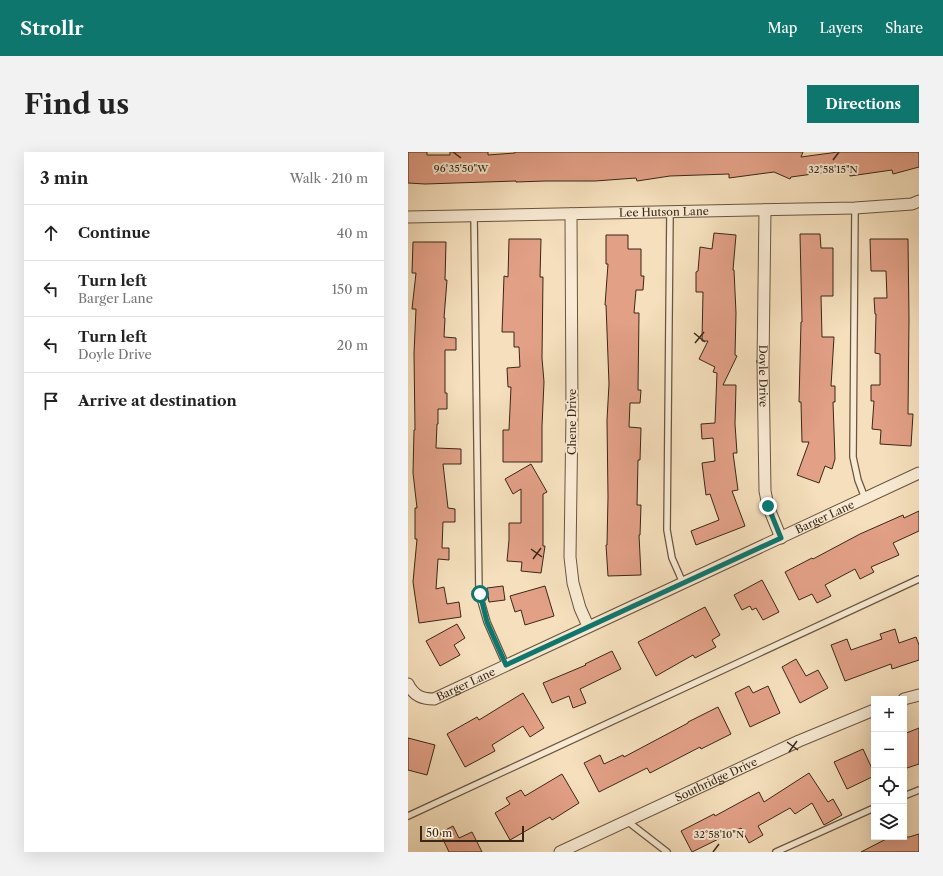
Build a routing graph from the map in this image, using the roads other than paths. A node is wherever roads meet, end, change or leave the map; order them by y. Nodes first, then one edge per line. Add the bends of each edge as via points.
1 (919, 202) edge
2 (855, 208) junction
3 (765, 210) junction
4 (670, 212) junction
5 (571, 214) junction
6 (474, 215) junction
7 (408, 217) edge
8 (919, 473) edge
9 (865, 498) junction
10 (781, 538) junction
11 (919, 579) edge
12 (683, 584) junction
13 (588, 626) junction
14 (506, 665) junction
15 (408, 684) edge
16 (919, 695) edge
17 (907, 698) edge
18 (871, 711) edge
19 (919, 790) edge
20 (907, 795) edge
21 (871, 809) edge
22 (408, 816) edge
23 (627, 821) junction
24 (560, 852) edge
25 (667, 852) edge
26 (776, 852) edge

1 - 2 street, Lee Hutson Lane
2 - 3 street, Lee Hutson Lane
2 - 9 lane via 853,457
3 - 4 street, Lee Hutson Lane
3 - 10 street, Doyle Drive via 765,491
4 - 5 street, Lee Hutson Lane
4 - 12 lane via 668,530 672,558
5 - 6 street, Lee Hutson Lane
5 - 13 street, Chene Drive via 570,557 573,583
6 - 7 street, Lee Hutson Lane
6 - 14 lane via 480,594 487,622
8 - 9 street, Barger Lane
9 - 10 street, Barger Lane
10 - 12 street, Barger Lane
11 - 22 lane
12 - 13 street, Barger Lane
13 - 14 street, Barger Lane
14 - 15 street, Barger Lane via 434,699 424,699 411,690
16 - 17 street
18 - 23 street, Southridge Drive via 799,741
19 - 20 lane
21 - 26 lane
23 - 24 street, Southridge Drive
23 - 25 lane

